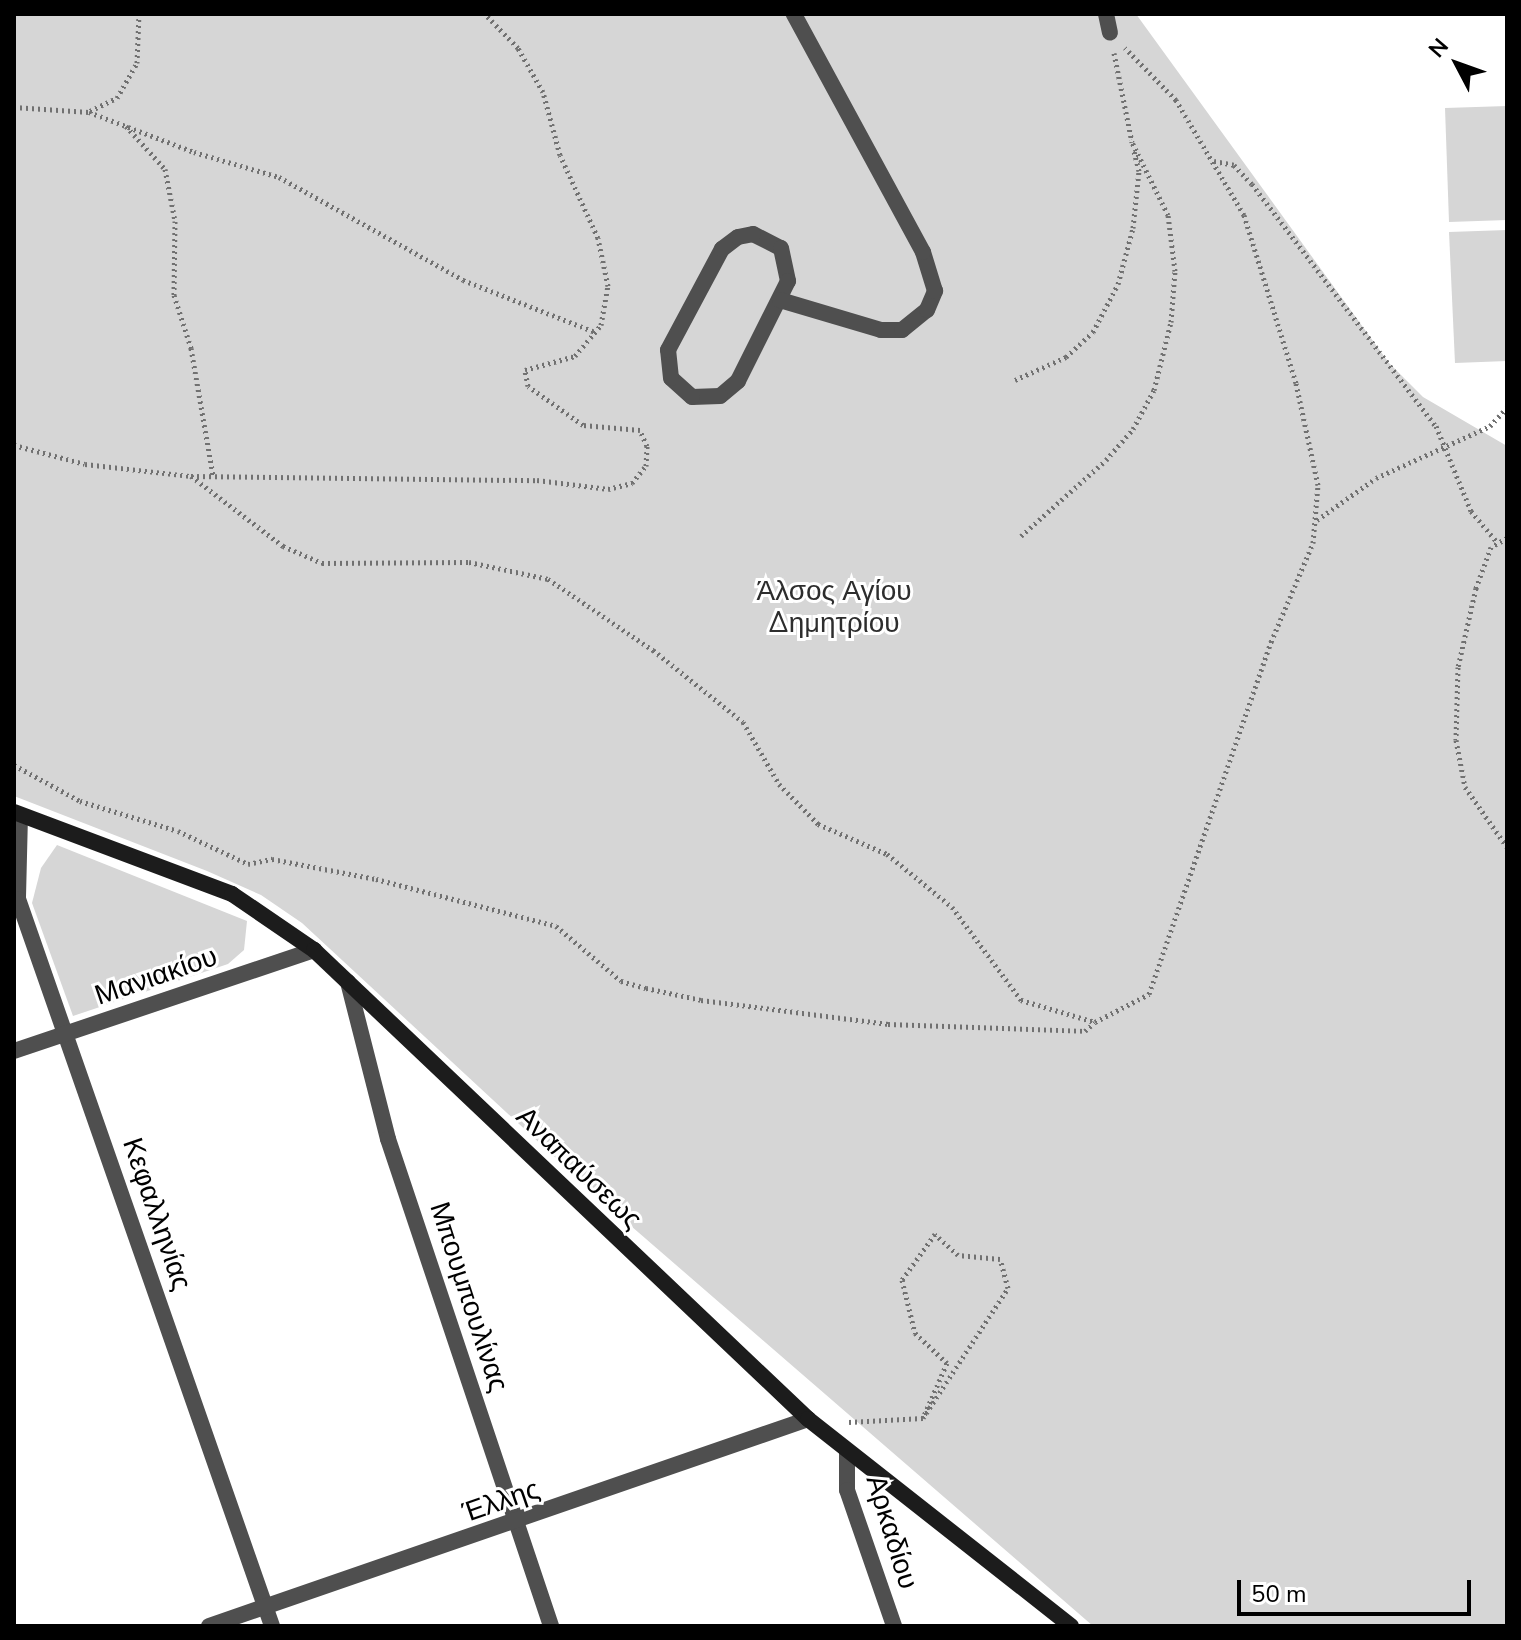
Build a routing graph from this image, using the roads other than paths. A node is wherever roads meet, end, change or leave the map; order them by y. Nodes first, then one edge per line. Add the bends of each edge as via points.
1 (794, 14) edge
2 (1106, 14) edge
3 (1110, 33) road end
4 (780, 300) junction
5 (17, 814) edge
6 (314, 950) junction
7 (348, 982) junction
8 (67, 1034) junction
9 (14, 1051) edge
10 (808, 1419) junction
11 (847, 1451) junction
12 (517, 1523) junction
13 (265, 1607) junction
14 (209, 1626) edge
15 (272, 1626) edge
16 (551, 1626) edge
17 (894, 1626) edge
18 (1071, 1626) edge

1 - 4 street via 923,252 935,291 921,317 902,330 881,330
2 - 3 street
4 - 4 street via 789,265 781,248 765,236 738,237 722,249 668,350 671,378 692,397 708,399 730,390
5 - 6 street, Αναπαύσεως via 232,894
5 - 8 street, Κεφαλληνίας via 18,899
6 - 7 street, Αναπαύσεως
6 - 8 street, Μανιακίου
7 - 10 street, Αναπαύσεως
7 - 12 street, Μπουμπουλίνας via 388,1139
8 - 9 street, Μανιακίου
8 - 13 street, Κεφαλληνίας
10 - 11 street, Αναπαύσεως
10 - 12 street, Έλλης
11 - 17 street, Αρκαδίου via 847,1490
11 - 18 street, Αναπαύσεως
12 - 13 street, Έλλης
12 - 16 street, Μπουμπουλίνας
13 - 14 street, Έλλης
13 - 15 street, Κεφαλληνίας

